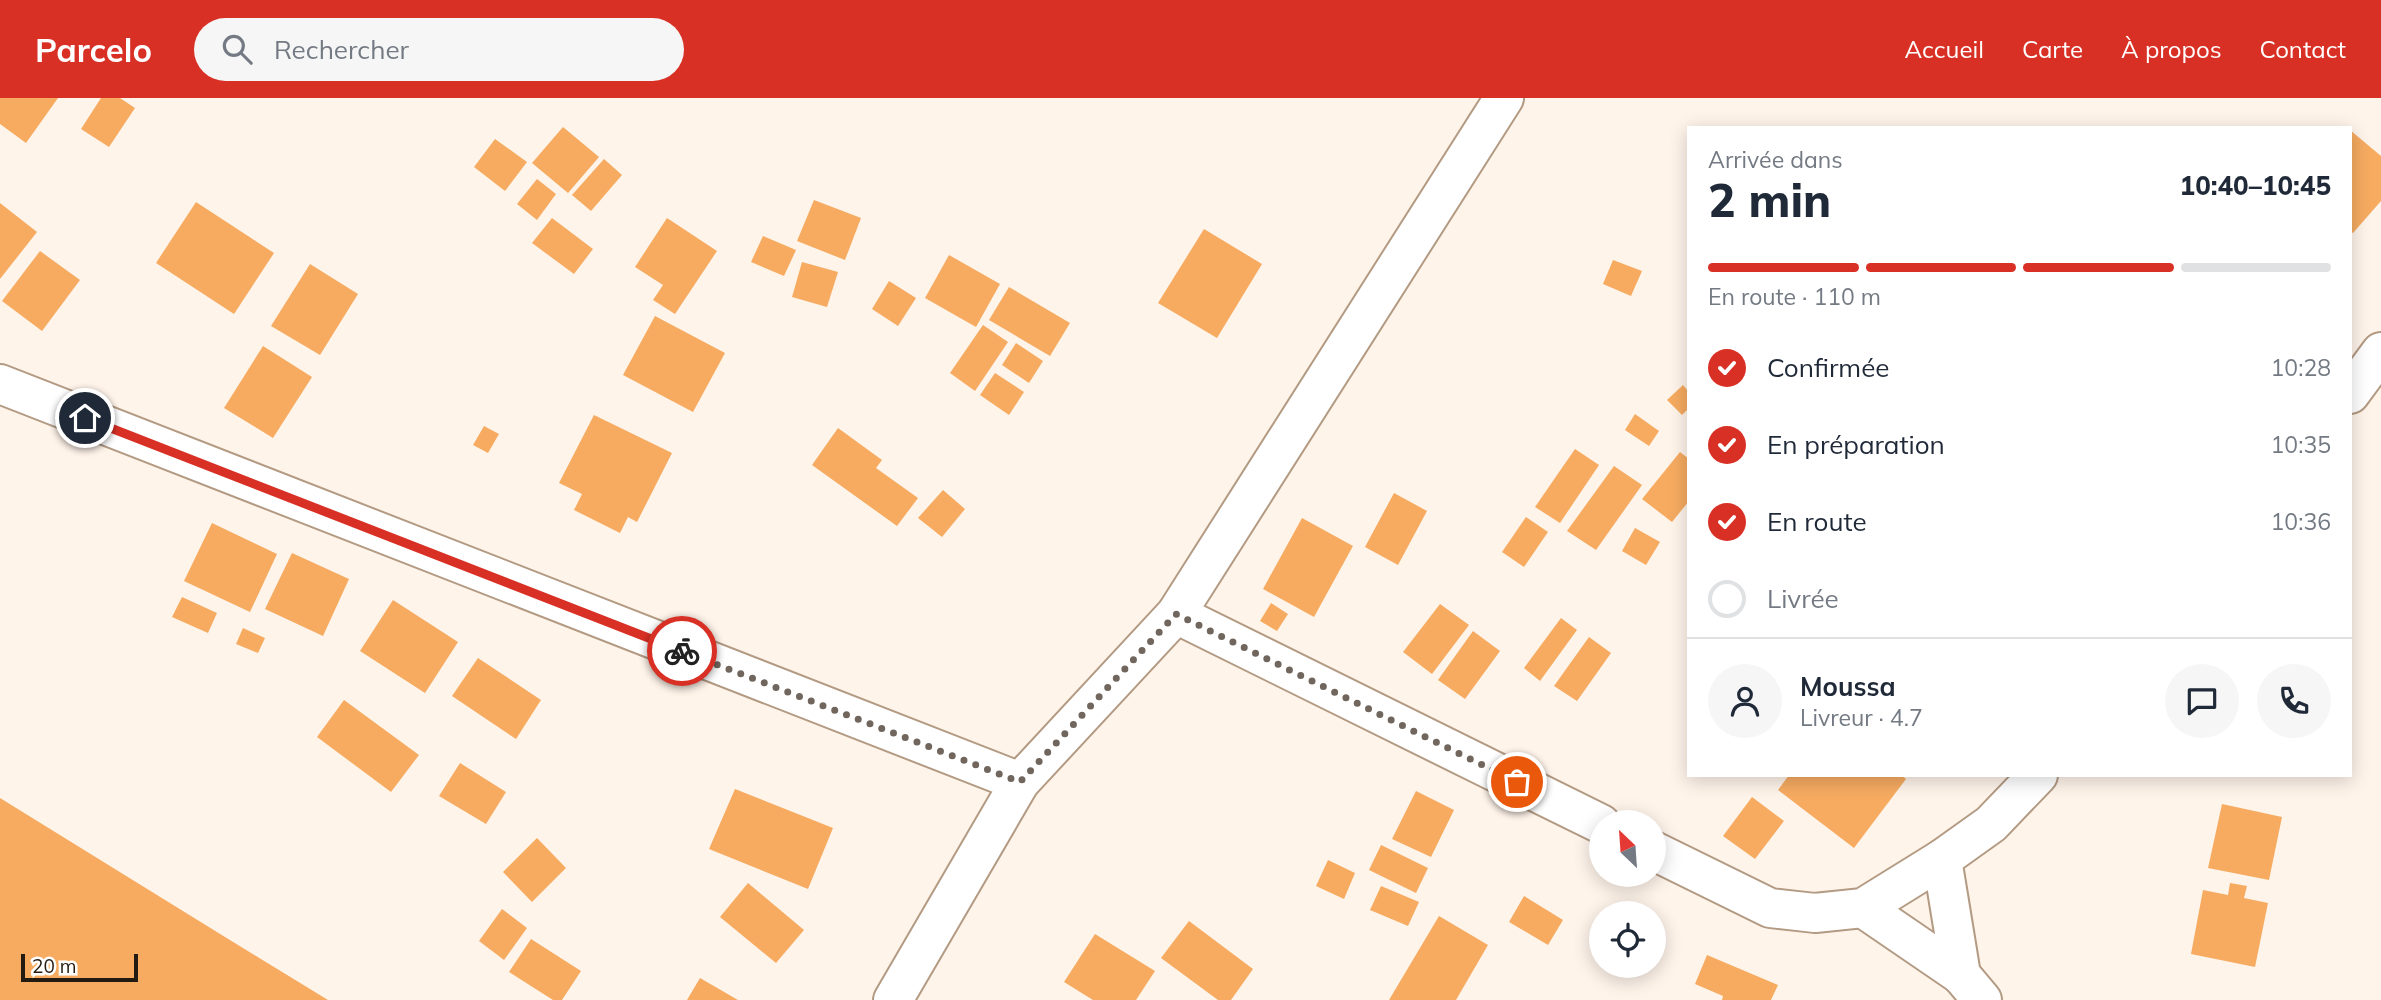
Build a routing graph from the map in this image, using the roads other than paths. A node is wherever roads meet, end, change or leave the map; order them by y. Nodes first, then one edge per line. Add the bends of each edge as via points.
1 (1504, 98) edge
2 (2381, 352) edge
3 (0, 384) edge
4 (2352, 391) edge
5 (1176, 614) junction
6 (2036, 777) edge
7 (1020, 782) junction
8 (1589, 818) edge
9 (1666, 857) edge
10 (1942, 859) junction
11 (1863, 908) junction
12 (1971, 988) edge
13 (893, 1000) edge

1 - 5 street
2 - 4 street
3 - 7 street
5 - 7 street
5 - 8 street
6 - 10 street via 1991,824
7 - 13 street
9 - 11 street via 1770,908 1815,914
10 - 11 street
10 - 12 street
11 - 12 street

